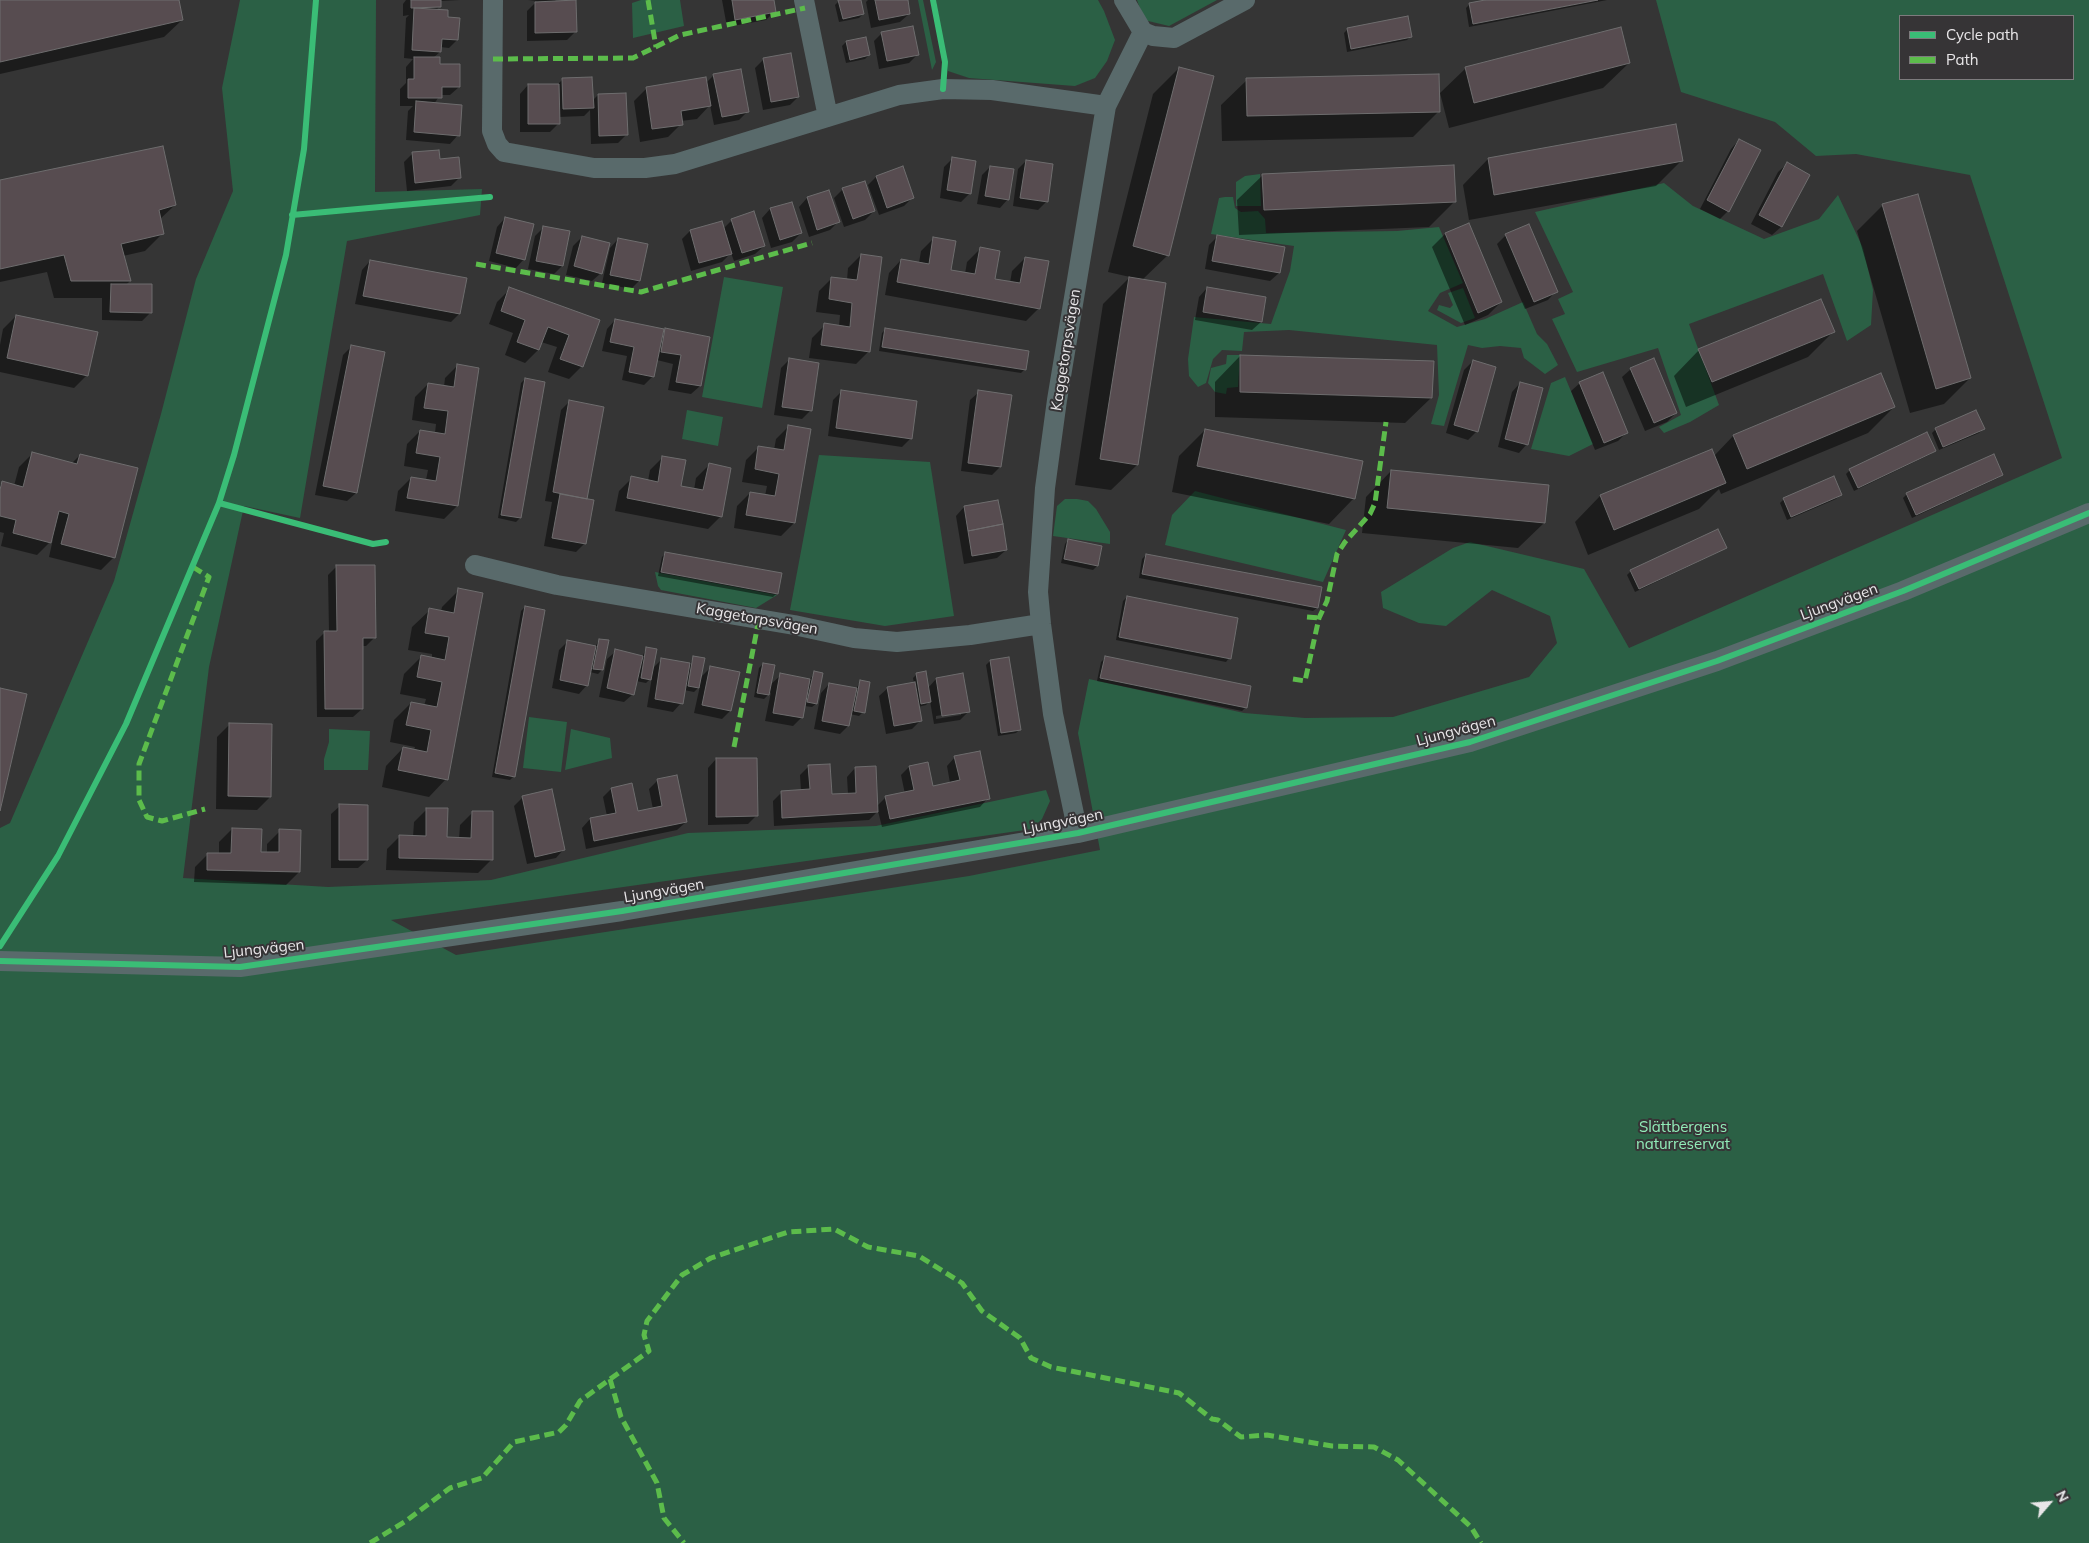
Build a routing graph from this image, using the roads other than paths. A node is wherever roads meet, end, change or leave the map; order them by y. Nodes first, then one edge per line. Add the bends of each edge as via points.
1 (493, 0) edge
2 (804, 0) edge
3 (1124, 0) edge
4 (1245, 0) edge
5 (1144, 32) junction
6 (1106, 106) junction
7 (828, 117) junction
8 (2089, 512) edge
9 (475, 565) dead end
10 (1040, 624) junction
11 (1078, 833) junction
12 (0, 961) edge

1 - 7 street via 492,132 504,152 594,168 645,168 675,164
2 - 7 street
3 - 5 street
4 - 5 street via 1174,38
5 - 6 street, Kaggetorpsvägen
6 - 7 street via 992,90 943,89 899,95
6 - 10 street, Kaggetorpsvägen via 1045,488 1038,592
8 - 11 street, Ljungvägen via 1903,591 1725,658 1470,742
9 - 10 street, Kaggetorpsvägen via 557,585 854,638 897,642
10 - 11 street, Kaggetorpsvägen via 1053,714
11 - 12 street, Ljungvägen via 622,911 240,967

